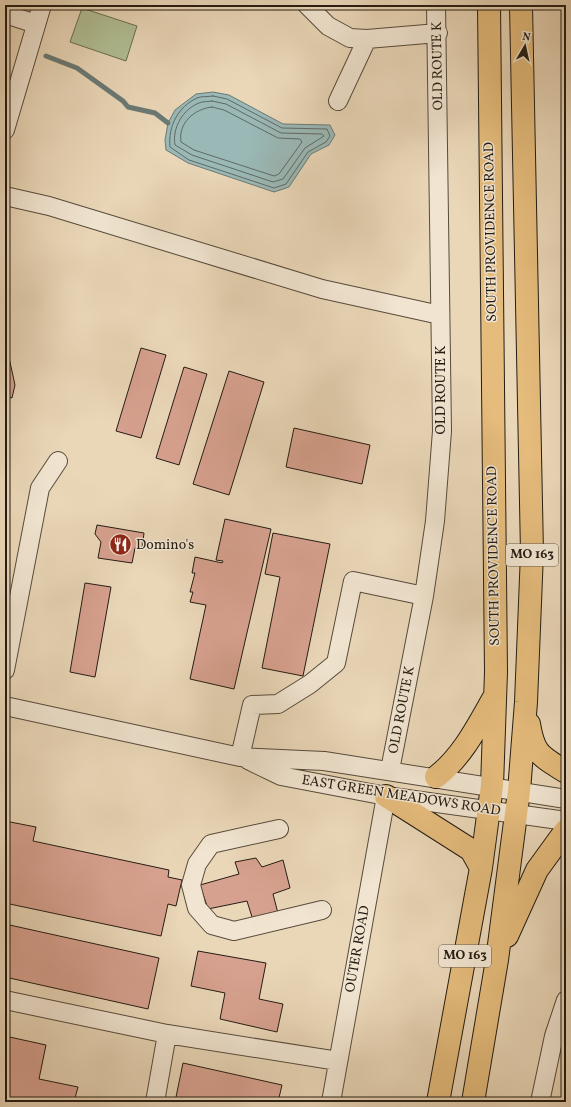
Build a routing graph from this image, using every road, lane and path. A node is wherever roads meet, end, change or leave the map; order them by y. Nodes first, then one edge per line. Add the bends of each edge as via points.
1 (42, 5) edge
2 (307, 5) edge
3 (436, 5) edge
4 (488, 5) edge
5 (521, 5) edge
6 (5, 14) edge
7 (36, 24) junction
8 (438, 33) junction
9 (367, 39) junction
10 (338, 102) dead end
11 (5, 130) edge
12 (5, 196) edge
13 (440, 316) junction
14 (58, 461) dead end
15 (424, 596) junction
16 (5, 670) edge
17 (495, 696) junction
18 (526, 702) junction
19 (5, 706) edge
20 (240, 756) junction
21 (390, 770) junction
22 (566, 772) edge
23 (436, 778) junction
24 (492, 786) junction
25 (520, 791) junction
26 (386, 796) junction
27 (566, 799) edge
28 (489, 810) junction
29 (515, 815) junction
30 (566, 821) edge
31 (279, 829) dead end
32 (566, 830) edge
33 (481, 868) junction
34 (322, 910) dead end
35 (498, 960) junction
36 (5, 1000) edge
37 (566, 1000) edge
38 (167, 1034) junction
39 (338, 1061) junction
40 (155, 1102) edge
41 (331, 1102) edge
42 (438, 1102) edge
43 (473, 1102) edge
44 (540, 1102) edge

1 - 7 street
2 - 9 street via 328,26 350,38
3 - 8 street, OLD ROUTE K
4 - 17 main road, SOUTH PROVIDENCE ROAD / MO 163
5 - 18 main road, MO 163 via 532,553
6 - 7 street
7 - 11 street
8 - 9 street
8 - 13 street, OLD ROUTE K
9 - 10 street
12 - 13 street via 50,206 322,289
13 - 15 street, OLD ROUTE K via 442,431 435,521
14 - 16 street via 40,488
15 - 20 street via 353,581 336,663 310,684 278,704 252,705
15 - 21 street, OLD ROUTE K
17 - 23 main road via 469,741 446,770
17 - 24 main road, SOUTH PROVIDENCE ROAD / MO 163
18 - 22 main road via 532,742 539,754
18 - 25 main road, MO 163
19 - 20 street, EAST GREEN MEADOWS ROAD
20 - 21 street, EAST GREEN MEADOWS ROAD via 324,761
20 - 26 street, EAST GREEN MEADOWS ROAD via 280,776
21 - 23 street, EAST GREEN MEADOWS ROAD
23 - 24 street, EAST GREEN MEADOWS ROAD
24 - 25 street, EAST GREEN MEADOWS ROAD
24 - 28 main road, SOUTH PROVIDENCE ROAD / MO 163
25 - 27 street, EAST GREEN MEADOWS ROAD
25 - 29 main road, MO 163
26 - 28 street, EAST GREEN MEADOWS ROAD
26 - 33 main road via 471,850
26 - 39 street, OUTER ROAD
28 - 29 street, EAST GREEN MEADOWS ROAD
28 - 33 main road, SOUTH PROVIDENCE ROAD / MO 163
29 - 30 street, EAST GREEN MEADOWS ROAD
29 - 35 main road, MO 163
31 - 34 street via 211,844 198,864 191,885 197,908 212,925 234,931
32 - 35 main road via 537,870
33 - 42 main road, SOUTH PROVIDENCE ROAD / MO 163
35 - 43 main road, MO 163
36 - 38 street
37 - 44 street via 554,1036
38 - 39 street
38 - 40 street
39 - 41 street, OUTER ROAD

